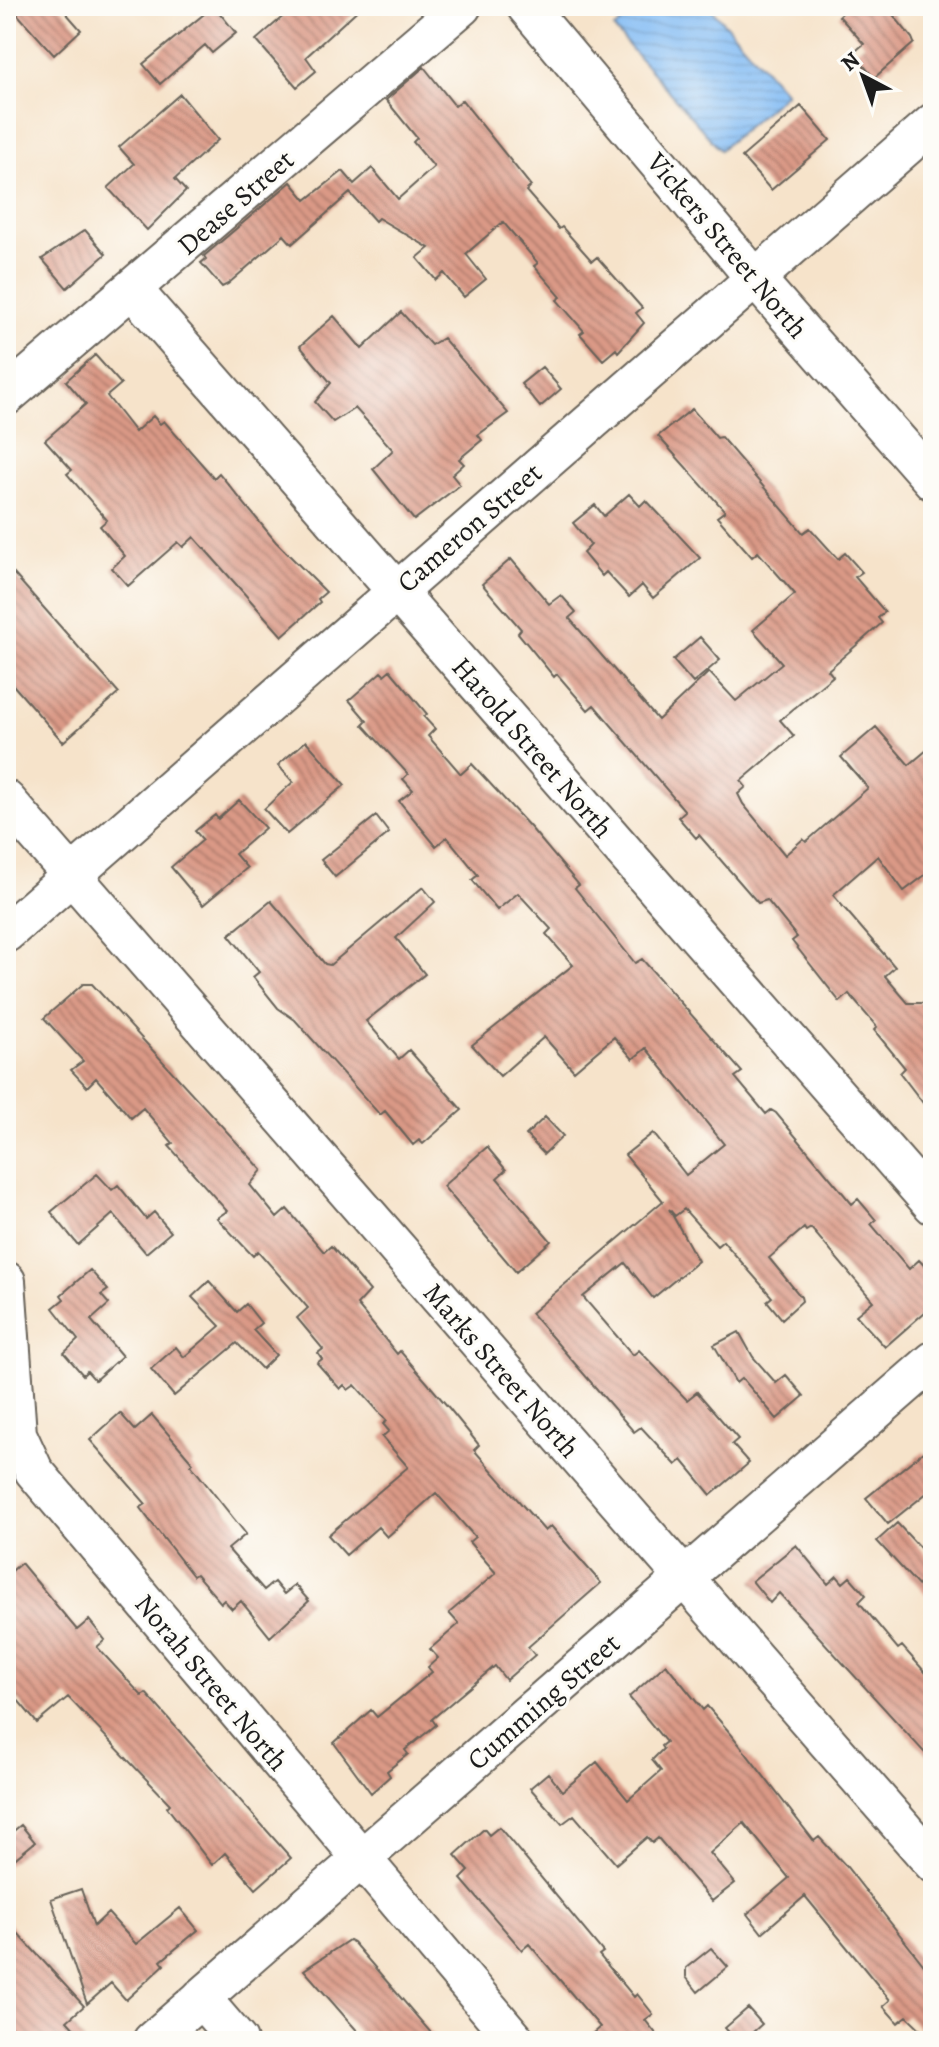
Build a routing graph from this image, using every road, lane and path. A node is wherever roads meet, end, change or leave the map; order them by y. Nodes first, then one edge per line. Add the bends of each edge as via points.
1 (462, 6) edge
2 (526, 6) edge
3 (933, 123) edge
4 (754, 277) junction
5 (133, 290) junction
6 (6, 396) edge
7 (933, 481) edge
8 (396, 591) junction
9 (6, 800) edge
10 (72, 876) junction
11 (6, 933) edge
12 (933, 1205) edge
13 (6, 1281) edge
14 (933, 1361) edge
15 (684, 1578) junction
16 (361, 1859) junction
17 (933, 1863) edge
18 (201, 1998) junction
19 (152, 2041) edge
20 (238, 2041) edge
21 (516, 2041) edge

1 - 5 street, Dease Street
2 - 4 street, Vickers Street North
3 - 4 street, Cameron Street
4 - 7 street, Vickers Street North
4 - 8 street, Cameron Street
5 - 6 street, Dease Street
5 - 8 street, Harold Street North
8 - 10 street, Cameron Street
8 - 12 street, Harold Street North
9 - 10 street
10 - 11 street, Cameron Street
10 - 15 street, Marks Street North
13 - 16 street, Norah Street North via 17,1434 34,1471
14 - 15 street, Cumming Street
15 - 16 street, Cumming Street
15 - 17 street, Marks Street North
16 - 18 street, Cumming Street
16 - 21 street, Norah Street North
18 - 19 street, Cumming Street
18 - 20 street

